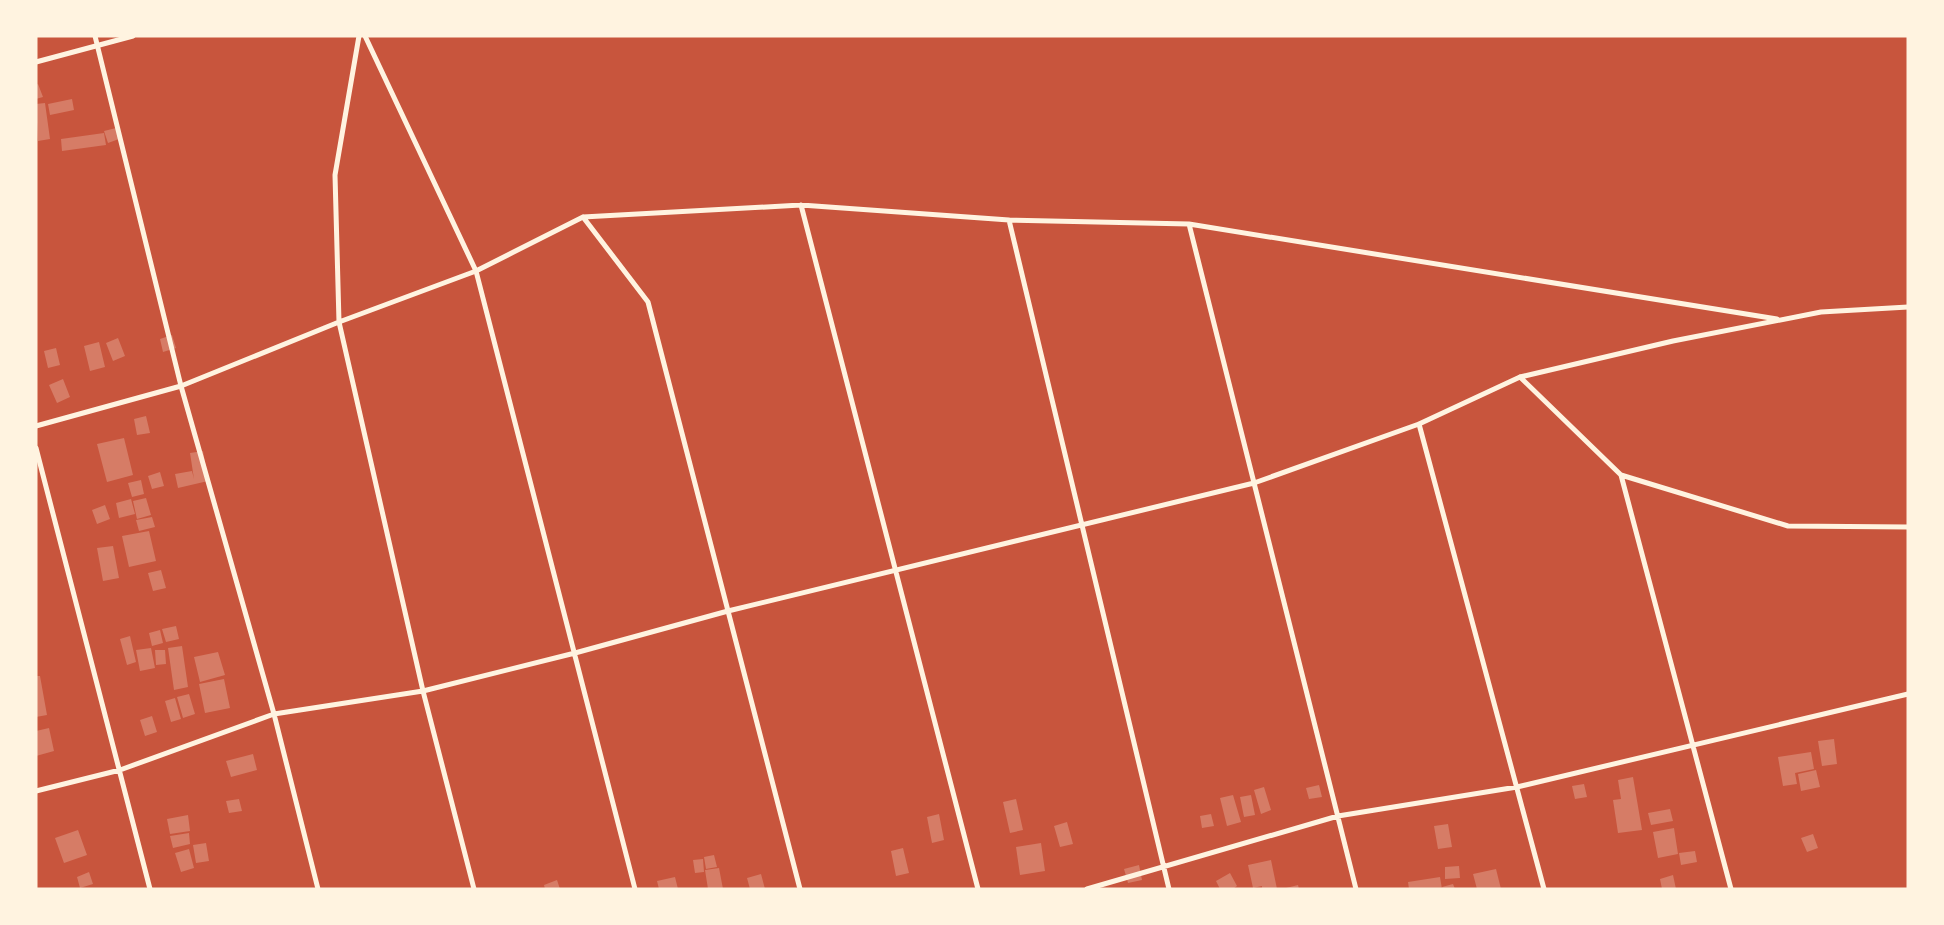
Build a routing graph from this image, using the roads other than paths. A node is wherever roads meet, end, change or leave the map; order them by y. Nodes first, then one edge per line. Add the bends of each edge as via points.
1 (95, 36) edge
2 (133, 36) edge
3 (359, 36) edge
4 (364, 36) edge
5 (97, 46) junction
6 (36, 62) edge
7 (800, 205) junction
8 (583, 217) junction
9 (1010, 220) junction
10 (1189, 224) junction
11 (476, 271) junction
12 (1908, 307) edge
13 (1783, 320) junction
14 (339, 322) junction
15 (1520, 377) junction
16 (180, 386) junction
17 (1419, 424) junction
18 (36, 426) edge
19 (36, 448) edge
20 (1621, 475) junction
21 (1254, 484) junction
22 (1083, 526) junction
23 (1908, 527) edge
24 (896, 572) junction
25 (728, 611) junction
26 (574, 653) junction
27 (423, 691) junction
28 (1908, 694) edge
29 (274, 714) junction
30 (1692, 745) junction
31 (120, 770) junction
32 (1516, 787) junction
33 (36, 791) edge
34 (1338, 816) junction
35 (1164, 865) junction
36 (150, 889) edge
37 (318, 889) edge
38 (474, 889) edge
39 (635, 889) edge
40 (800, 889) edge
41 (978, 889) edge
42 (1087, 889) edge
43 (1169, 889) edge
44 (1356, 889) edge
45 (1544, 889) edge
46 (1731, 889) edge

1 - 5 street
2 - 5 street
3 - 14 street via 335,175
4 - 11 street
5 - 6 street
5 - 16 street
7 - 8 street
7 - 9 street
7 - 24 street
8 - 11 street
8 - 25 street via 648,302
9 - 10 street
9 - 22 street
10 - 13 street
10 - 21 street
11 - 14 street
11 - 26 street
12 - 13 street via 1821,312
13 - 15 street via 1673,341
14 - 16 street
14 - 27 street
15 - 17 street
15 - 20 street
16 - 18 street
16 - 29 street
17 - 21 street
17 - 32 street
19 - 31 street
20 - 23 street via 1788,526
20 - 30 street
21 - 22 street
21 - 34 street
22 - 24 street
22 - 35 street
24 - 25 street
24 - 41 street
25 - 26 street
25 - 40 street
26 - 27 street
26 - 39 street
27 - 29 street
27 - 38 street
28 - 30 street
29 - 31 street
29 - 37 street
30 - 32 street
30 - 46 street
31 - 33 street
31 - 36 street
32 - 34 street
32 - 45 street
34 - 35 street
34 - 44 street
35 - 42 street
35 - 43 street

